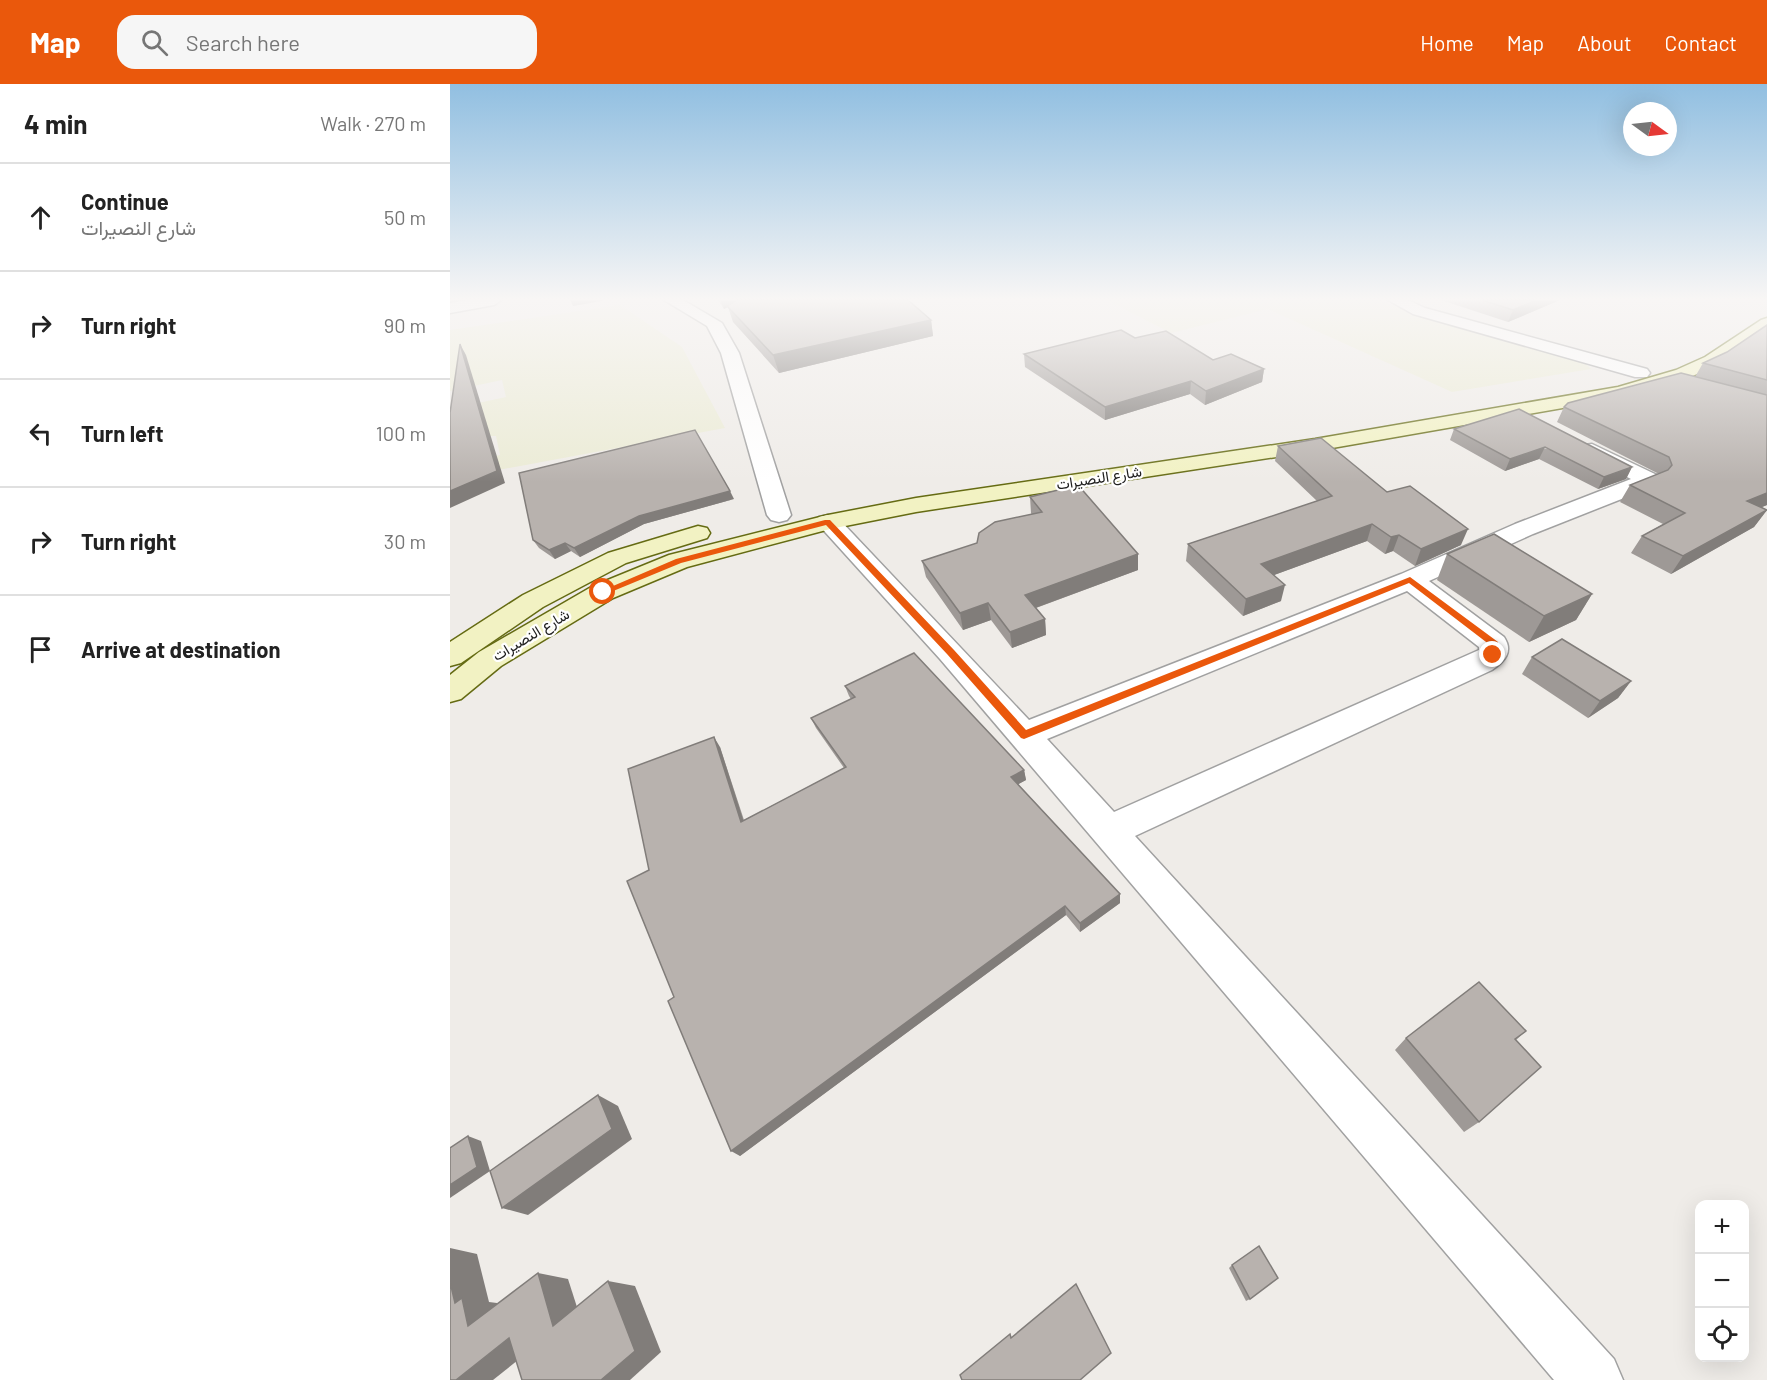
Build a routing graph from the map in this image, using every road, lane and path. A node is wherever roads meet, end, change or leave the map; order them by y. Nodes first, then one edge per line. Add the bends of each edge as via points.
1 (732, 360) edge
2 (1596, 360) edge
3 (1671, 360) edge
4 (1713, 360) edge
5 (1641, 373) junction
6 (1667, 379) junction
7 (1700, 388) edge
8 (1515, 410) junction
9 (779, 514) junction
10 (746, 522) dead end
11 (828, 522) junction
12 (713, 529) dead end
13 (1410, 580) junction
14 (455, 648) edge
15 (450, 691) edge
16 (1024, 735) junction
17 (1109, 831) junction
18 (1590, 1379) edge

1 - 9 street
2 - 5 street
3 - 5 main road, شارع النصيرات
4 - 6 main road, شارع النصيرات
5 - 9 main road, شارع النصيرات
6 - 7 street
6 - 8 main road, شارع النصيرات via 1620,392
8 - 11 main road, شارع النصيرات via 1315,446 916,505
8 - 13 street via 1649,480 1524,529
9 - 10 main road, شارع النصيرات
11 - 15 main road, شارع النصيرات via 678,561 603,592 489,659
11 - 16 street
12 - 14 main road, شارع النصيرات via 617,558 533,601
13 - 16 street
13 - 17 street via 1494,644 1493,655
16 - 17 street
17 - 18 street

